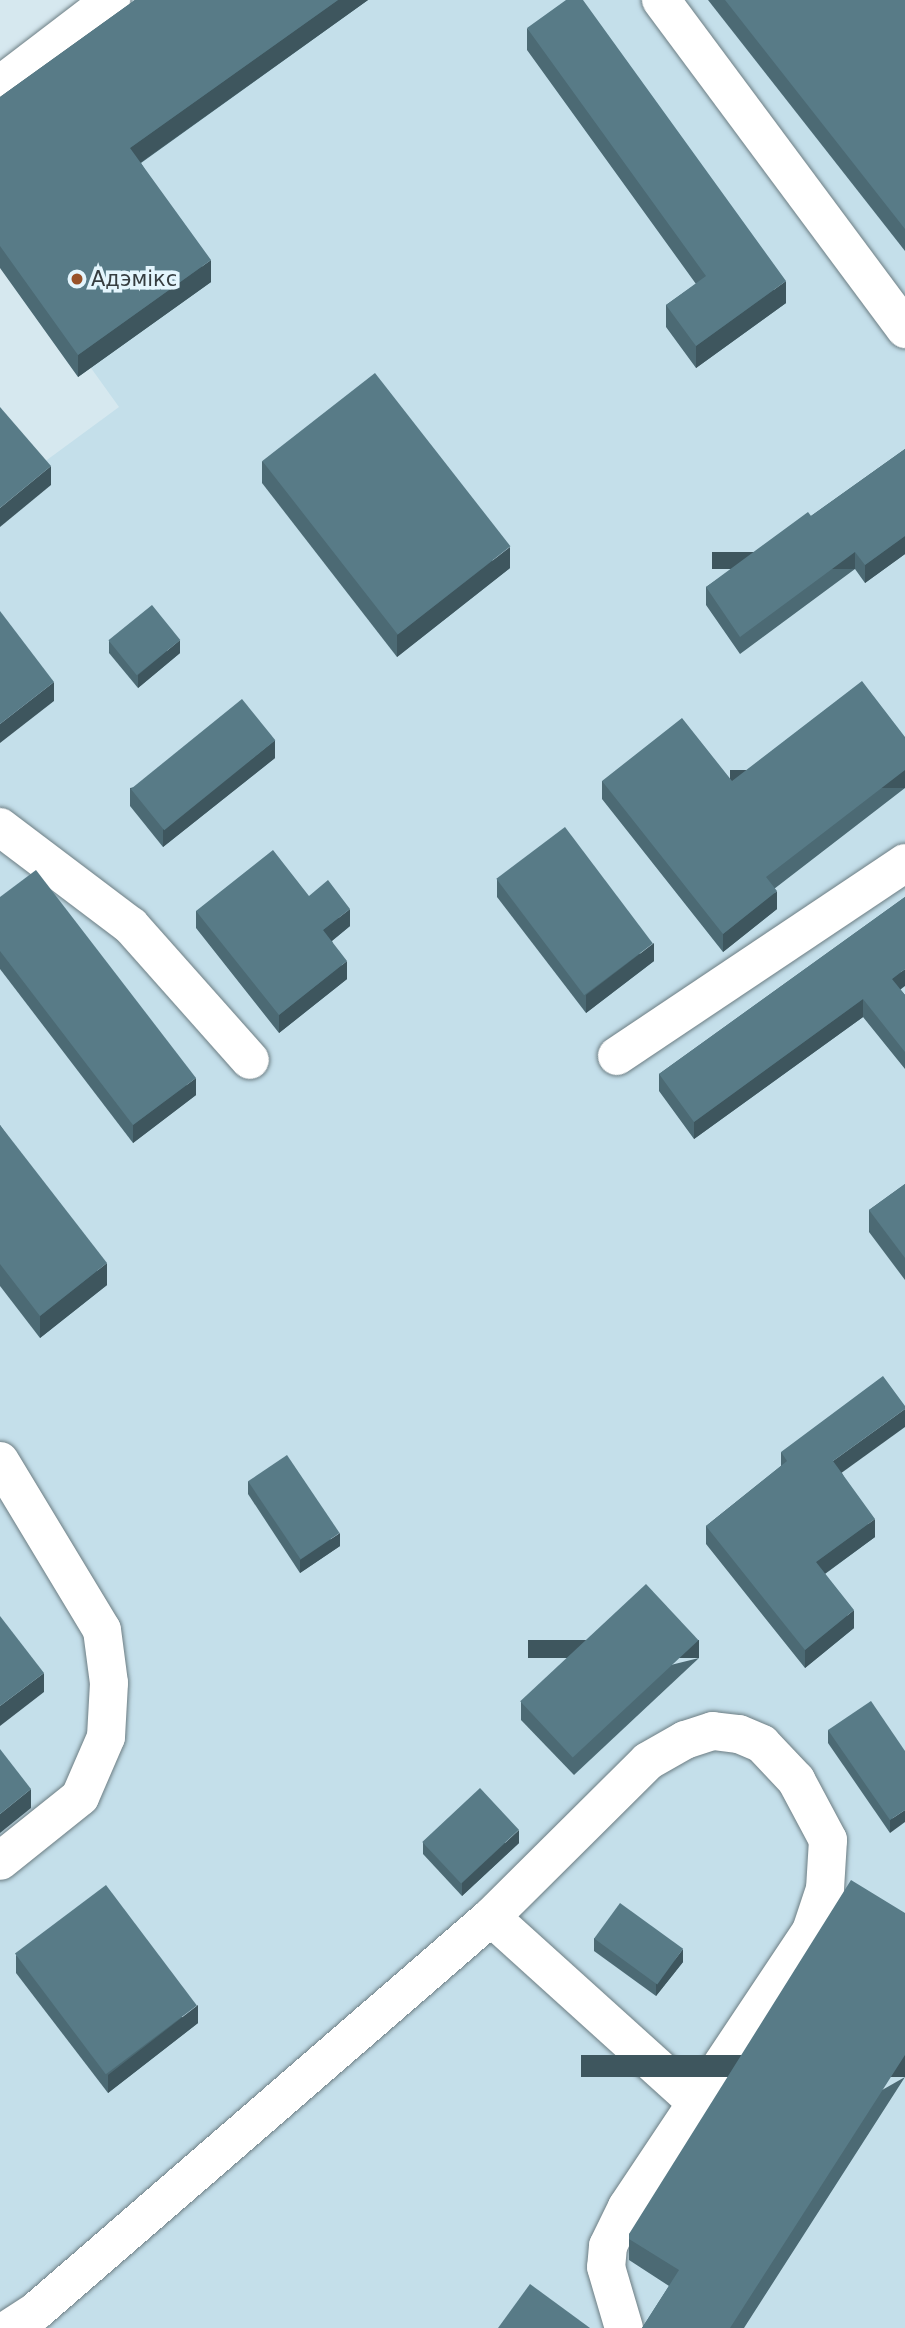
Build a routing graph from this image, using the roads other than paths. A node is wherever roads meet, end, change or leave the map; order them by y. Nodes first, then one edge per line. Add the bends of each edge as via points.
1 (111, 0) edge
2 (661, 0) edge
3 (0, 85) edge
4 (905, 329) edge
5 (0, 827) edge
6 (905, 863) edge
7 (617, 1056) dead end
8 (250, 1060) dead end
9 (0, 1461) edge
10 (0, 1861) edge
11 (491, 1917) junction
12 (697, 2103) junction
13 (32, 2323) edge
14 (624, 2328) edge

1 - 3 street
2 - 4 street
5 - 8 street via 131,926
6 - 7 street
9 - 10 street via 102,1630 110,1683 106,1737 80,1797
11 - 12 street
11 - 12 street via 648,1761 685,1740 713,1731 739,1734 762,1744 796,1780 828,1840 825,1889 811,1931
11 - 13 street
12 - 14 street via 627,2207 608,2246 606,2267

